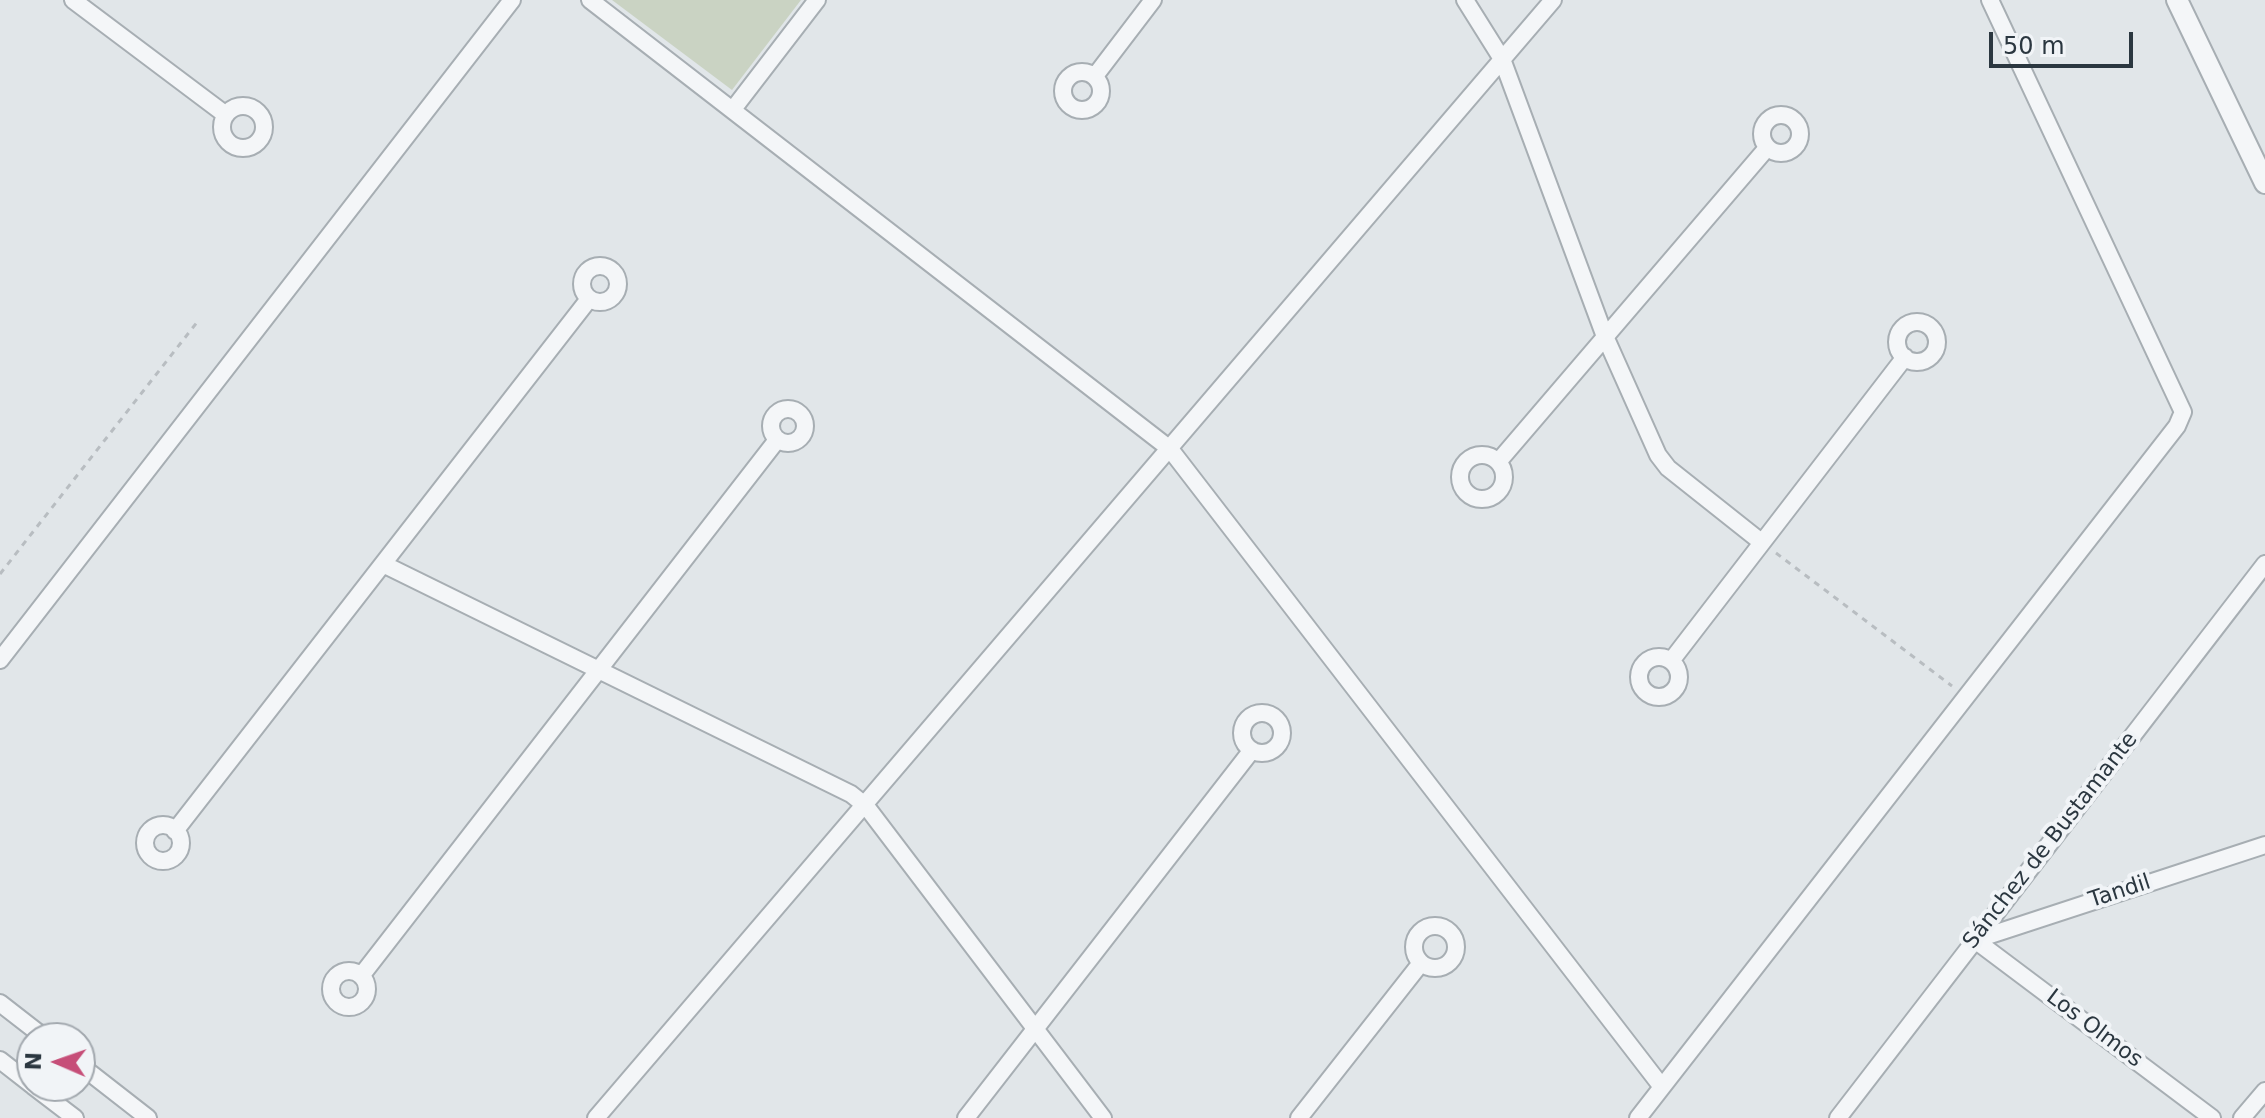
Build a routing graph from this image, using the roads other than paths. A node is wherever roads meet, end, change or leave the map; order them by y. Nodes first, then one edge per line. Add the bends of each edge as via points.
1 (73, 0) edge
2 (512, 0) edge
3 (590, 0) edge
4 (817, 0) edge
5 (1153, 0) edge
6 (1465, 0) edge
7 (1553, 0) edge
8 (1990, 0) edge
9 (2177, 0) edge
10 (1502, 59) junction
11 (1095, 76) dead end
12 (734, 108) junction
13 (226, 115) dead end
14 (1767, 148) dead end
15 (2265, 183) edge
16 (589, 299) dead end
17 (1604, 334) junction
18 (1905, 357) dead end
19 (777, 440) dead end
20 (1170, 449) junction
21 (1498, 462) dead end
22 (1760, 541) junction
23 (383, 564) junction
24 (2265, 564) edge
25 (0, 660) edge
26 (1671, 661) dead end
27 (600, 670) junction
28 (1252, 750) dead end
29 (866, 806) junction
30 (175, 831) dead end
31 (2265, 845) edge
32 (1975, 940) junction
33 (1421, 963) dead end
34 (361, 976) dead end
35 (0, 1003) edge
36 (24, 1022) edge
37 (1035, 1027) junction
38 (0, 1060) edge
39 (16, 1073) edge
40 (96, 1077) edge
41 (1662, 1087) junction
42 (2265, 1091) edge
43 (54, 1102) edge
44 (75, 1118) edge
45 (148, 1118) edge
46 (596, 1118) edge
47 (966, 1118) edge
48 (1103, 1118) edge
49 (1299, 1118) edge
50 (1638, 1118) edge
51 (1838, 1118) edge
52 (2212, 1118) edge
53 (2242, 1118) edge

1 - 13 street
2 - 25 street
3 - 12 street
4 - 12 street
5 - 11 street
6 - 10 street
7 - 10 street
8 - 41 street via 2183,412
9 - 15 street
10 - 17 street
10 - 20 street
12 - 20 street
14 - 17 street
16 - 23 street
17 - 21 street
17 - 22 street via 1658,455
18 - 22 street
19 - 27 street
20 - 29 street
20 - 41 street
22 - 26 street
23 - 27 street
23 - 30 street
24 - 32 street, Sánchez de Bustamante
27 - 29 street
27 - 34 street
28 - 37 street
29 - 37 street
29 - 46 street
31 - 32 street, Tandil
32 - 51 street, Sánchez de Bustamante
32 - 52 street, Los Olmos
33 - 49 street
35 - 36 street
37 - 47 street
37 - 48 street
38 - 39 street
40 - 45 street
41 - 50 street
42 - 53 street
43 - 44 street

